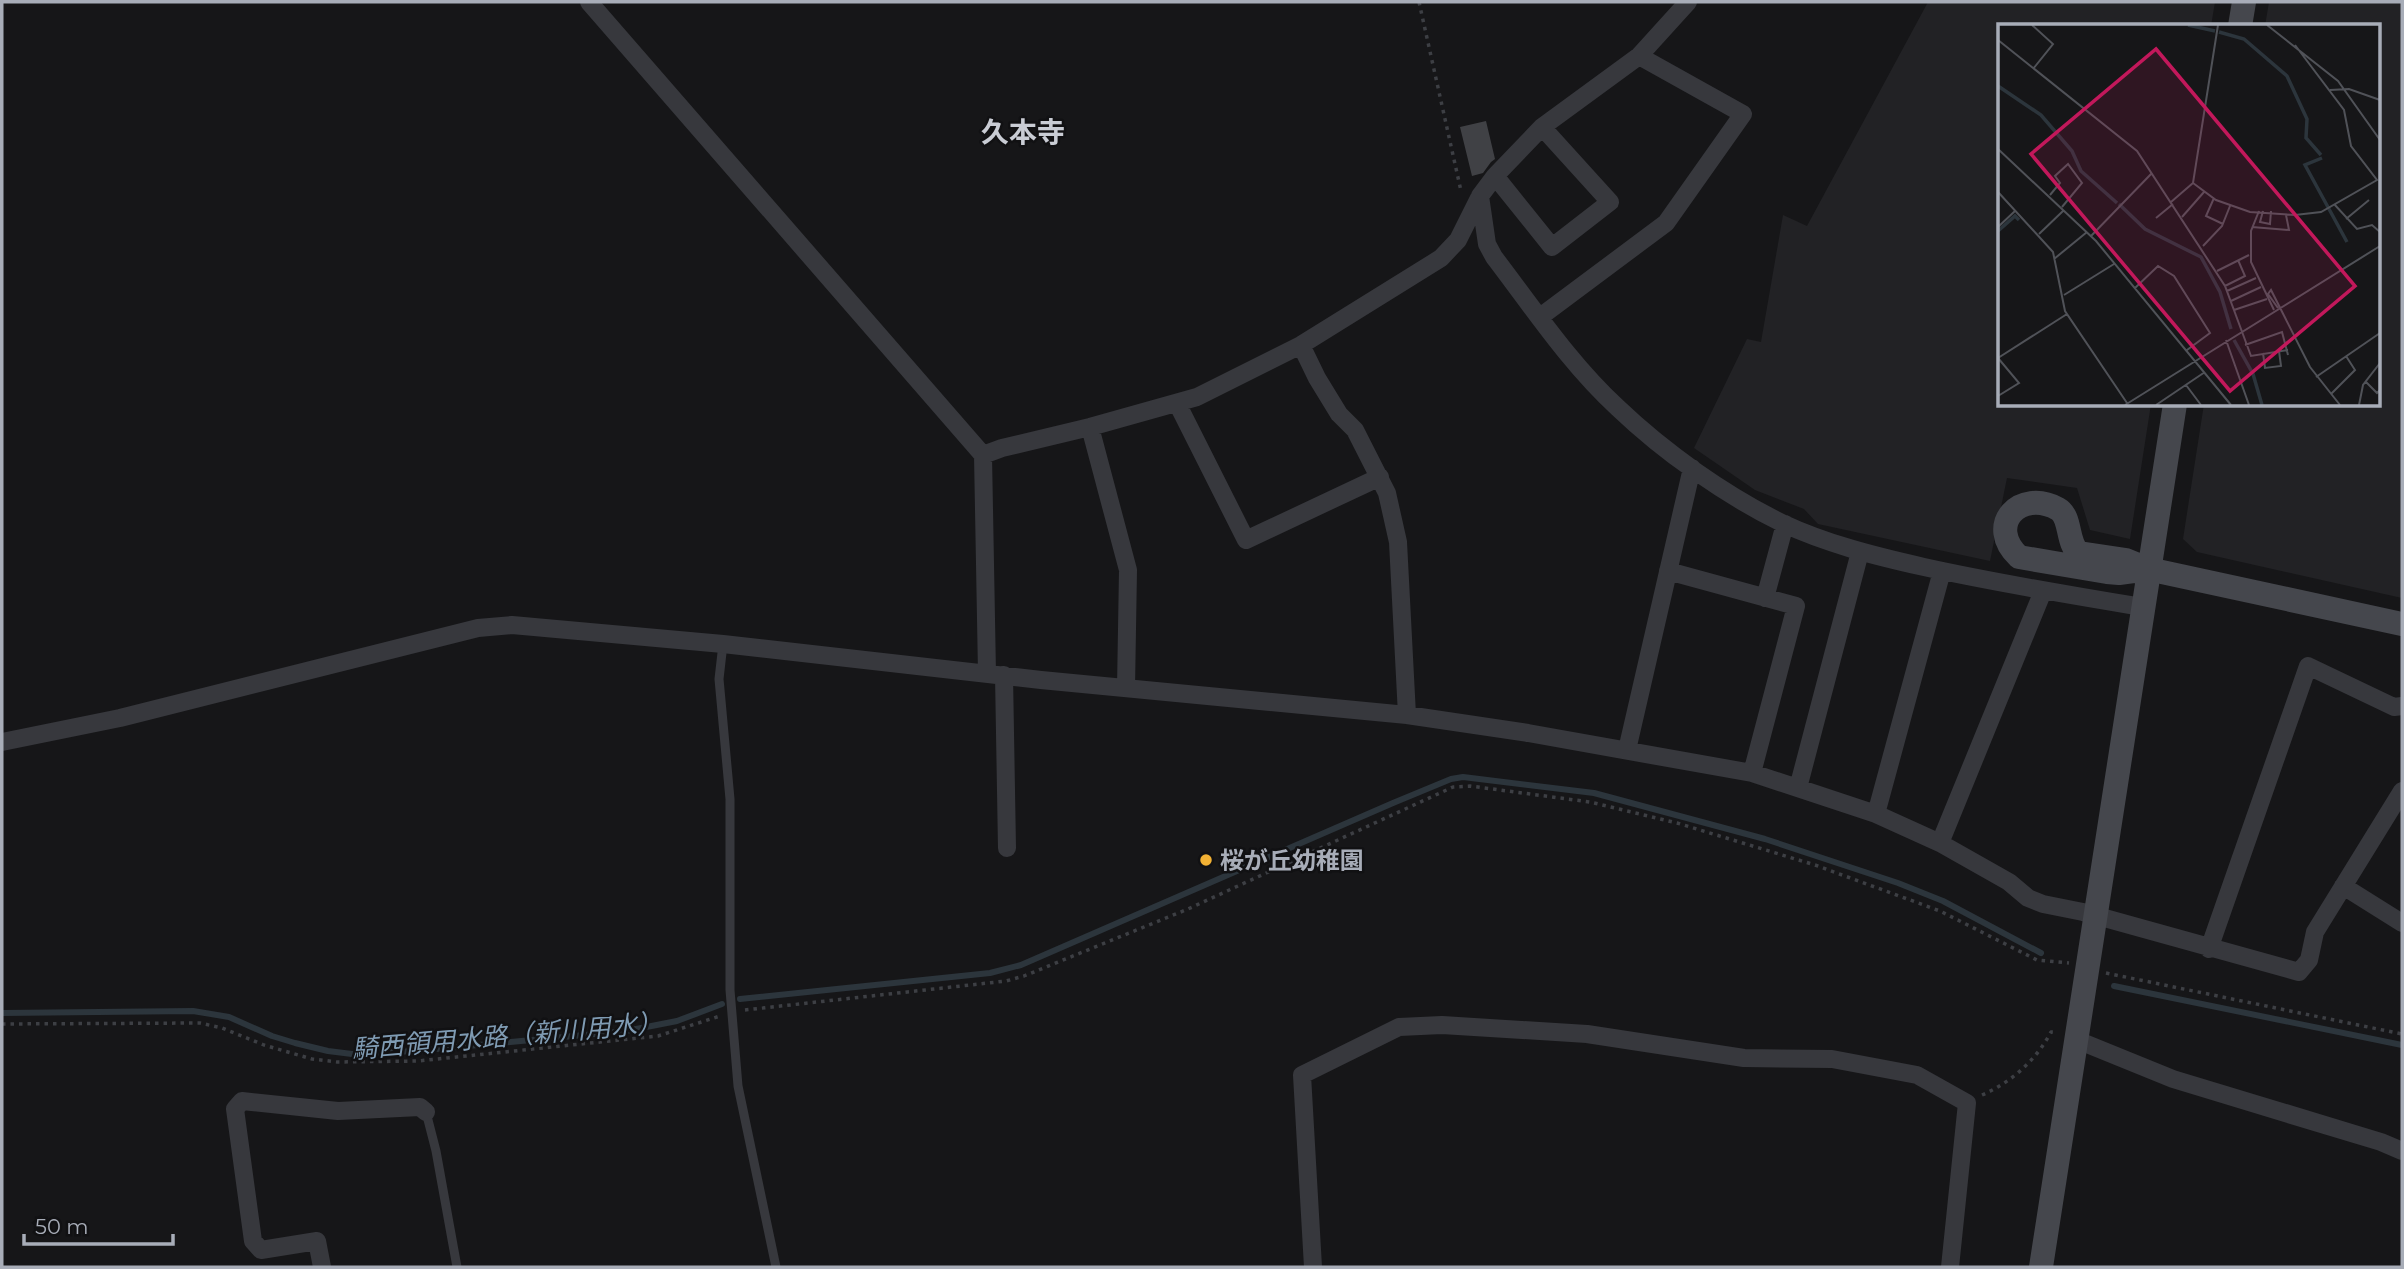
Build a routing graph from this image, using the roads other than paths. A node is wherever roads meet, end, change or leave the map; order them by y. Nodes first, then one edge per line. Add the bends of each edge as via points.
1 (589, 2) edge
2 (1688, 2) edge
3 (2244, 2) edge
4 (2239, 24) edge
5 (1639, 56) junction
6 (1542, 127) junction
7 (1495, 176) junction
8 (1480, 196) junction
9 (1540, 317) junction
10 (1301, 345) junction
11 (1177, 403) junction
12 (2175, 406) edge
13 (1090, 427) junction
14 (983, 455) junction
15 (1692, 468) junction
16 (1380, 477) junction
17 (1785, 524) junction
18 (1860, 552) junction
19 (2148, 569) junction
20 (1668, 571) junction
21 (1942, 571) junction
22 (2043, 590) junction
23 (1765, 598) junction
24 (2142, 607) junction
25 (2402, 624) edge
26 (723, 644) junction
27 (996, 674) junction
28 (1126, 688) junction
29 (2402, 706) edge
30 (1407, 715) junction
31 (2, 743) edge
32 (1627, 750) junction
33 (1752, 773) junction
34 (1798, 788) junction
35 (2402, 791) edge
36 (1876, 814) junction
37 (1940, 842) junction
38 (1007, 848) dead end
39 (2343, 886) junction
40 (2095, 915) junction
41 (2402, 923) edge
42 (2209, 948) junction
43 (2070, 1036) junction
44 (426, 1112) joint
45 (2402, 1151) edge
46 (322, 1267) edge
47 (457, 1267) edge
48 (776, 1267) edge
49 (1313, 1267) edge
50 (1950, 1267) edge
51 (2040, 1267) edge

1 - 14 street
2 - 5 street
3 - 4 street
5 - 6 street
5 - 9 street via 1743,114 1667,223
6 - 7 street
6 - 7 street via 1610,202 1552,247
7 - 8 street
8 - 9 street via 1493,257
8 - 10 street via 1458,240 1441,258
9 - 15 street via 1618,408
10 - 11 street
10 - 16 street via 1317,379 1355,430
11 - 13 street
11 - 16 street via 1246,540
12 - 19 street
13 - 14 street
13 - 28 street via 1128,570
14 - 27 street
15 - 17 street
15 - 20 street
16 - 30 street via 1398,542
17 - 18 street
17 - 23 street
18 - 21 street
18 - 34 street
19 - 19 street via 2107,572 2019,557 2006,540 2008,518 2017,507 2031,502 2058,509 2079,553 2126,560
19 - 24 street
19 - 25 street
20 - 23 street
20 - 32 street
21 - 22 street
21 - 36 street
22 - 24 street
22 - 37 street
23 - 33 street via 1796,606
24 - 40 street
26 - 27 street
26 - 31 street via 512,625 478,628
26 - 48 lane via 719,678 730,799 730,990 738,1086
27 - 28 street
27 - 38 street
28 - 30 street
29 - 42 street via 2394,707 2308,666
30 - 32 street
32 - 33 street
33 - 34 street
34 - 36 street
35 - 39 street
36 - 37 street
37 - 40 street via 2028,898
39 - 41 street
39 - 42 street via 2315,932 2309,960 2299,972
40 - 42 street
40 - 43 street
43 - 45 street via 2174,1079
43 - 51 street
44 - 46 street via 420,1107 338,1111 242,1101 235,1109 253,1241 261,1251 317,1241
44 - 47 lane
49 - 50 street via 1302,1075 1399,1027 1442,1025 1587,1034 1744,1058 1832,1059 1917,1075 1967,1103

